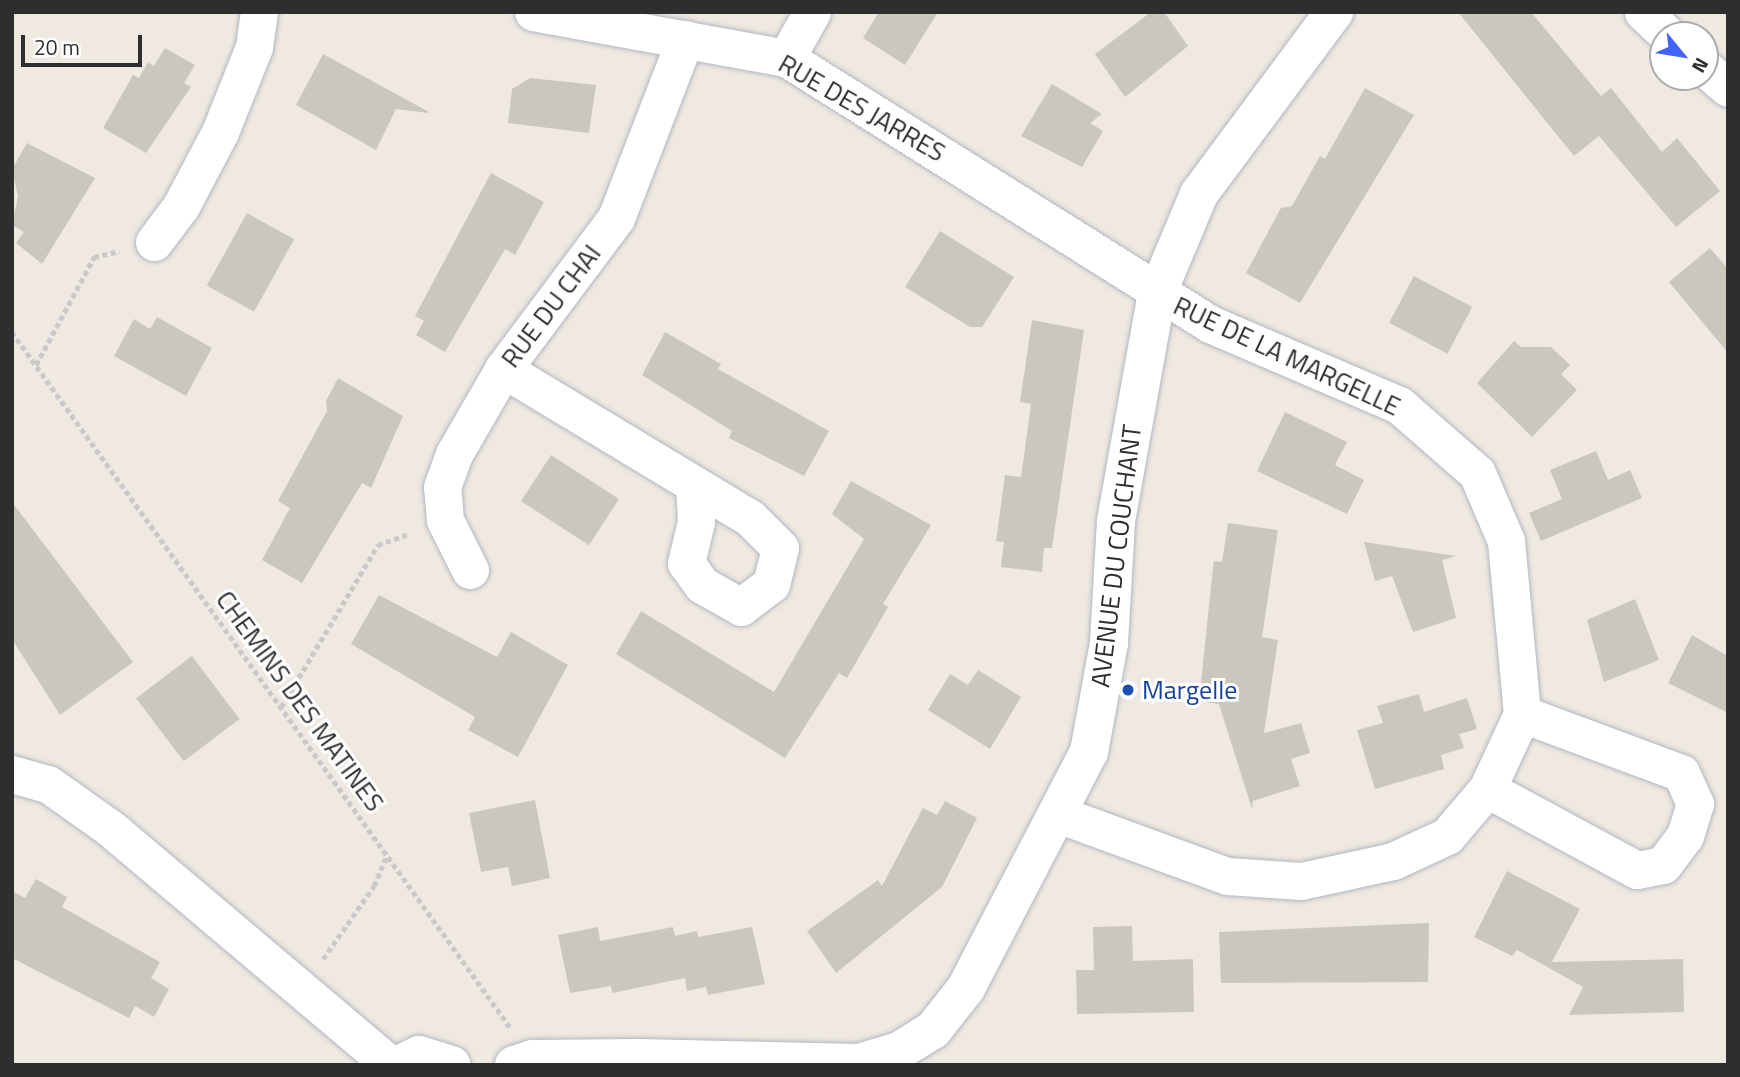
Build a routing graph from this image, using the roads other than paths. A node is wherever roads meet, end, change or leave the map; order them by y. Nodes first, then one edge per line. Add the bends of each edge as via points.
1 (259, 12) edge
2 (533, 12) edge
3 (812, 12) edge
4 (1334, 12) edge
5 (685, 39) junction
6 (786, 58) junction
7 (154, 242) road end
8 (1157, 293) junction
9 (503, 369) junction
10 (694, 485) dead end
11 (470, 570) dead end
12 (1522, 714) junction
13 (12, 774) edge
14 (1487, 789) junction
15 (1058, 814) junction
16 (523, 1062) edge
17 (390, 1065) edge
18 (398, 1065) edge
19 (452, 1065) edge

1 - 7 street via 254,47 220,132 181,206
2 - 5 street, RUE DES JARRES
3 - 6 street
4 - 8 street, AVENUE DU COUCHANT via 1199,194
5 - 6 street, RUE DES JARRES
5 - 9 street, RUE DU CHAI via 616,218
6 - 8 street, RUE DES JARRES
8 - 12 street, RUE DE LA MARGELLE via 1210,324 1399,405 1477,473 1506,541
8 - 15 street, AVENUE DU COUCHANT via 1115,522 1109,643 1089,752
9 - 10 street
9 - 11 street, RUE DU CHAI via 454,454 442,486 445,520
12 - 14 street
12 - 14 street via 1681,773 1695,804 1685,836 1663,865 1637,870
13 - 17 street via 48,784 180,881
14 - 15 street via 1447,836 1393,861 1301,881 1227,876
15 - 16 street, AVENUE DU COUCHANT via 966,988 933,1030 899,1051 859,1063
18 - 19 street via 432,1055

